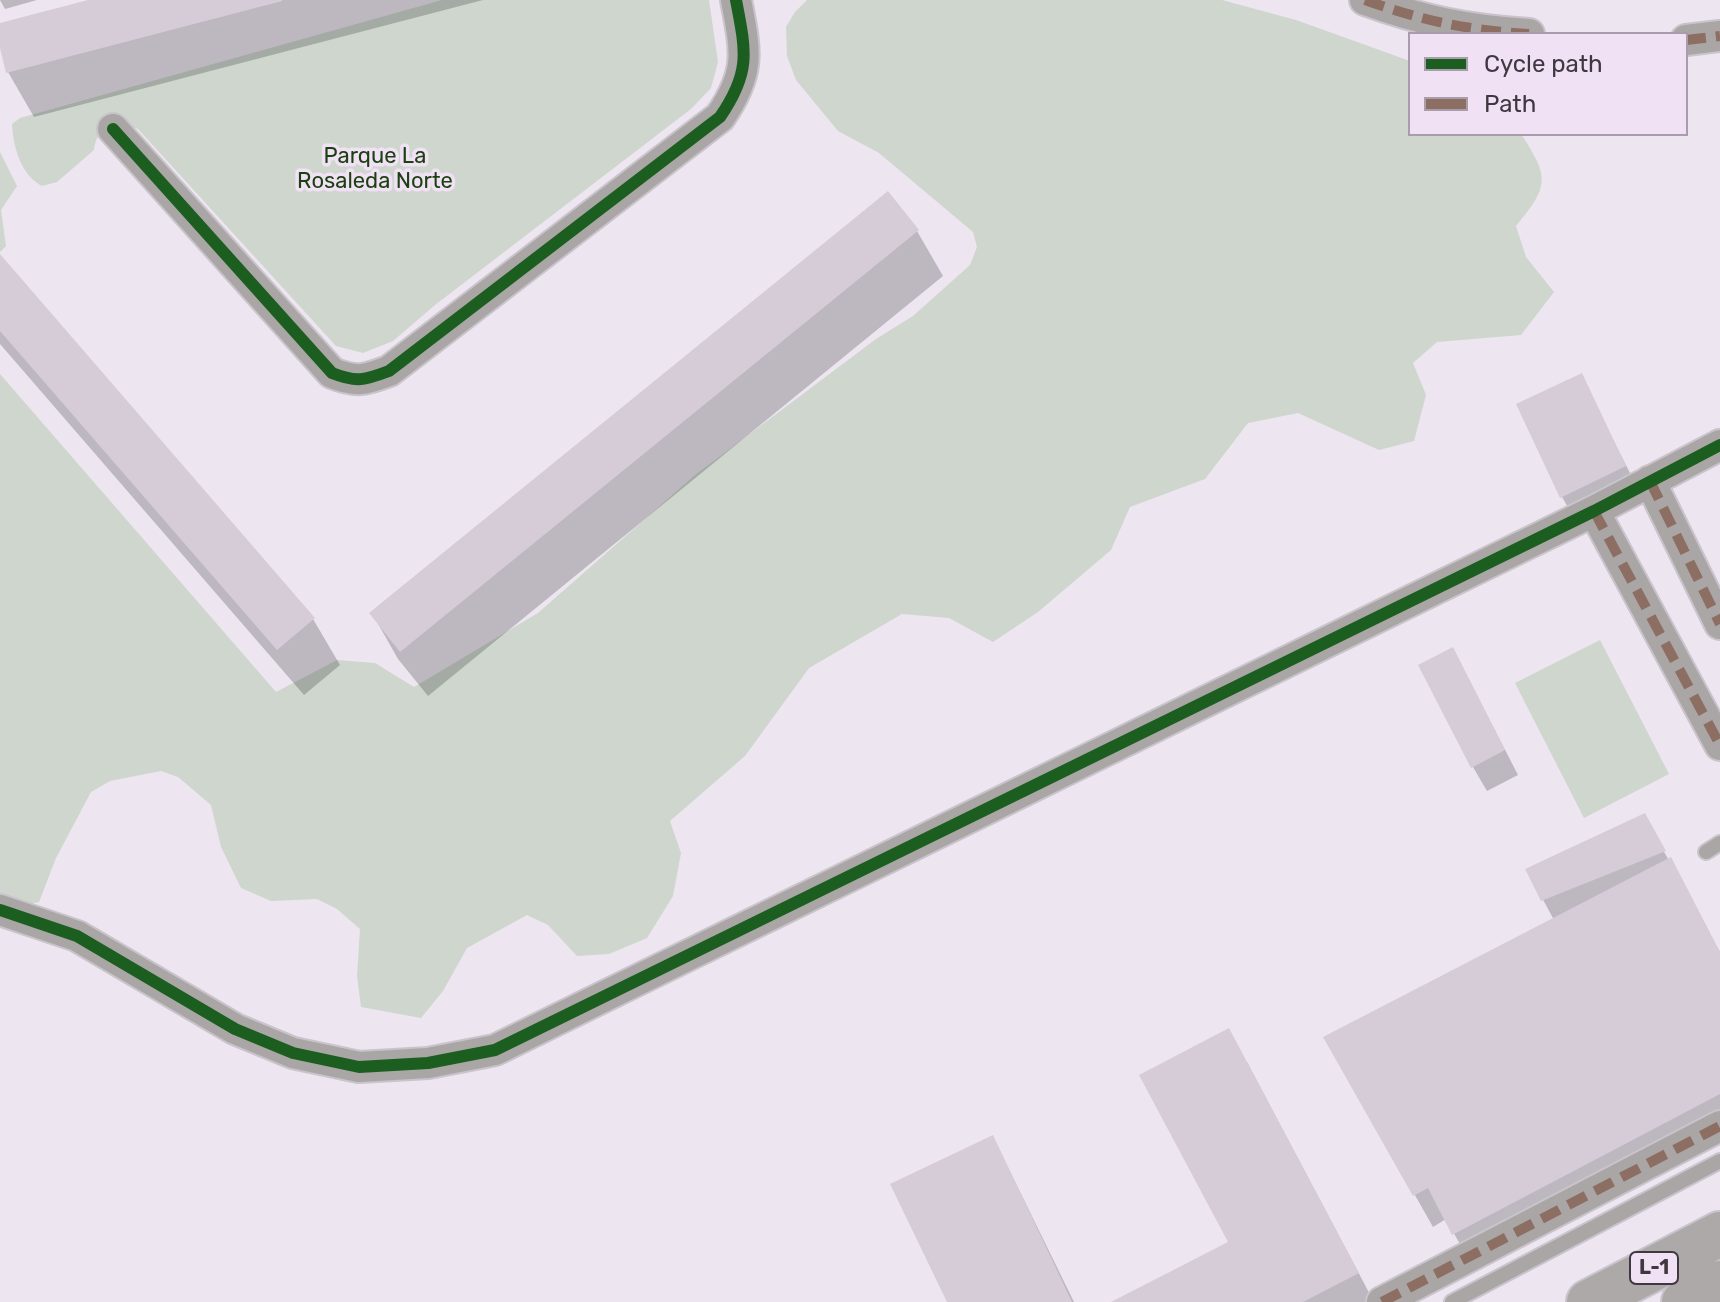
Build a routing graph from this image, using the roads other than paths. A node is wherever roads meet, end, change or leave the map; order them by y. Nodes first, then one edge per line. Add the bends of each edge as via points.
1 (736, 0) edge
2 (1365, 0) edge
3 (1496, 32) edge
4 (1720, 36) edge
5 (1688, 40) edge
6 (113, 129) dead end
7 (1720, 445) edge
8 (1650, 481) junction
9 (1594, 511) junction
10 (1720, 624) edge
11 (1720, 745) edge
12 (1720, 843) edge
13 (1706, 852) dead end
14 (0, 910) edge
15 (1720, 1126) edge
16 (1720, 1161) edge
17 (1720, 1234) edge
18 (1720, 1283) edge
19 (1382, 1302) edge
20 (1452, 1302) edge
21 (1589, 1302) edge
22 (1684, 1302) edge

1 - 6 street via 745,60 737,92 720,117 389,371 370,378 352,381 332,373
2 - 3 street via 1416,18
4 - 5 street
7 - 8 street
8 - 9 street
8 - 10 street
9 - 11 street
9 - 14 street via 495,1050 428,1063 359,1067 293,1053 235,1029 77,936
12 - 13 lane
15 - 19 street
16 - 20 lane
17 - 21 main road, L-1
18 - 22 main road, L-1

